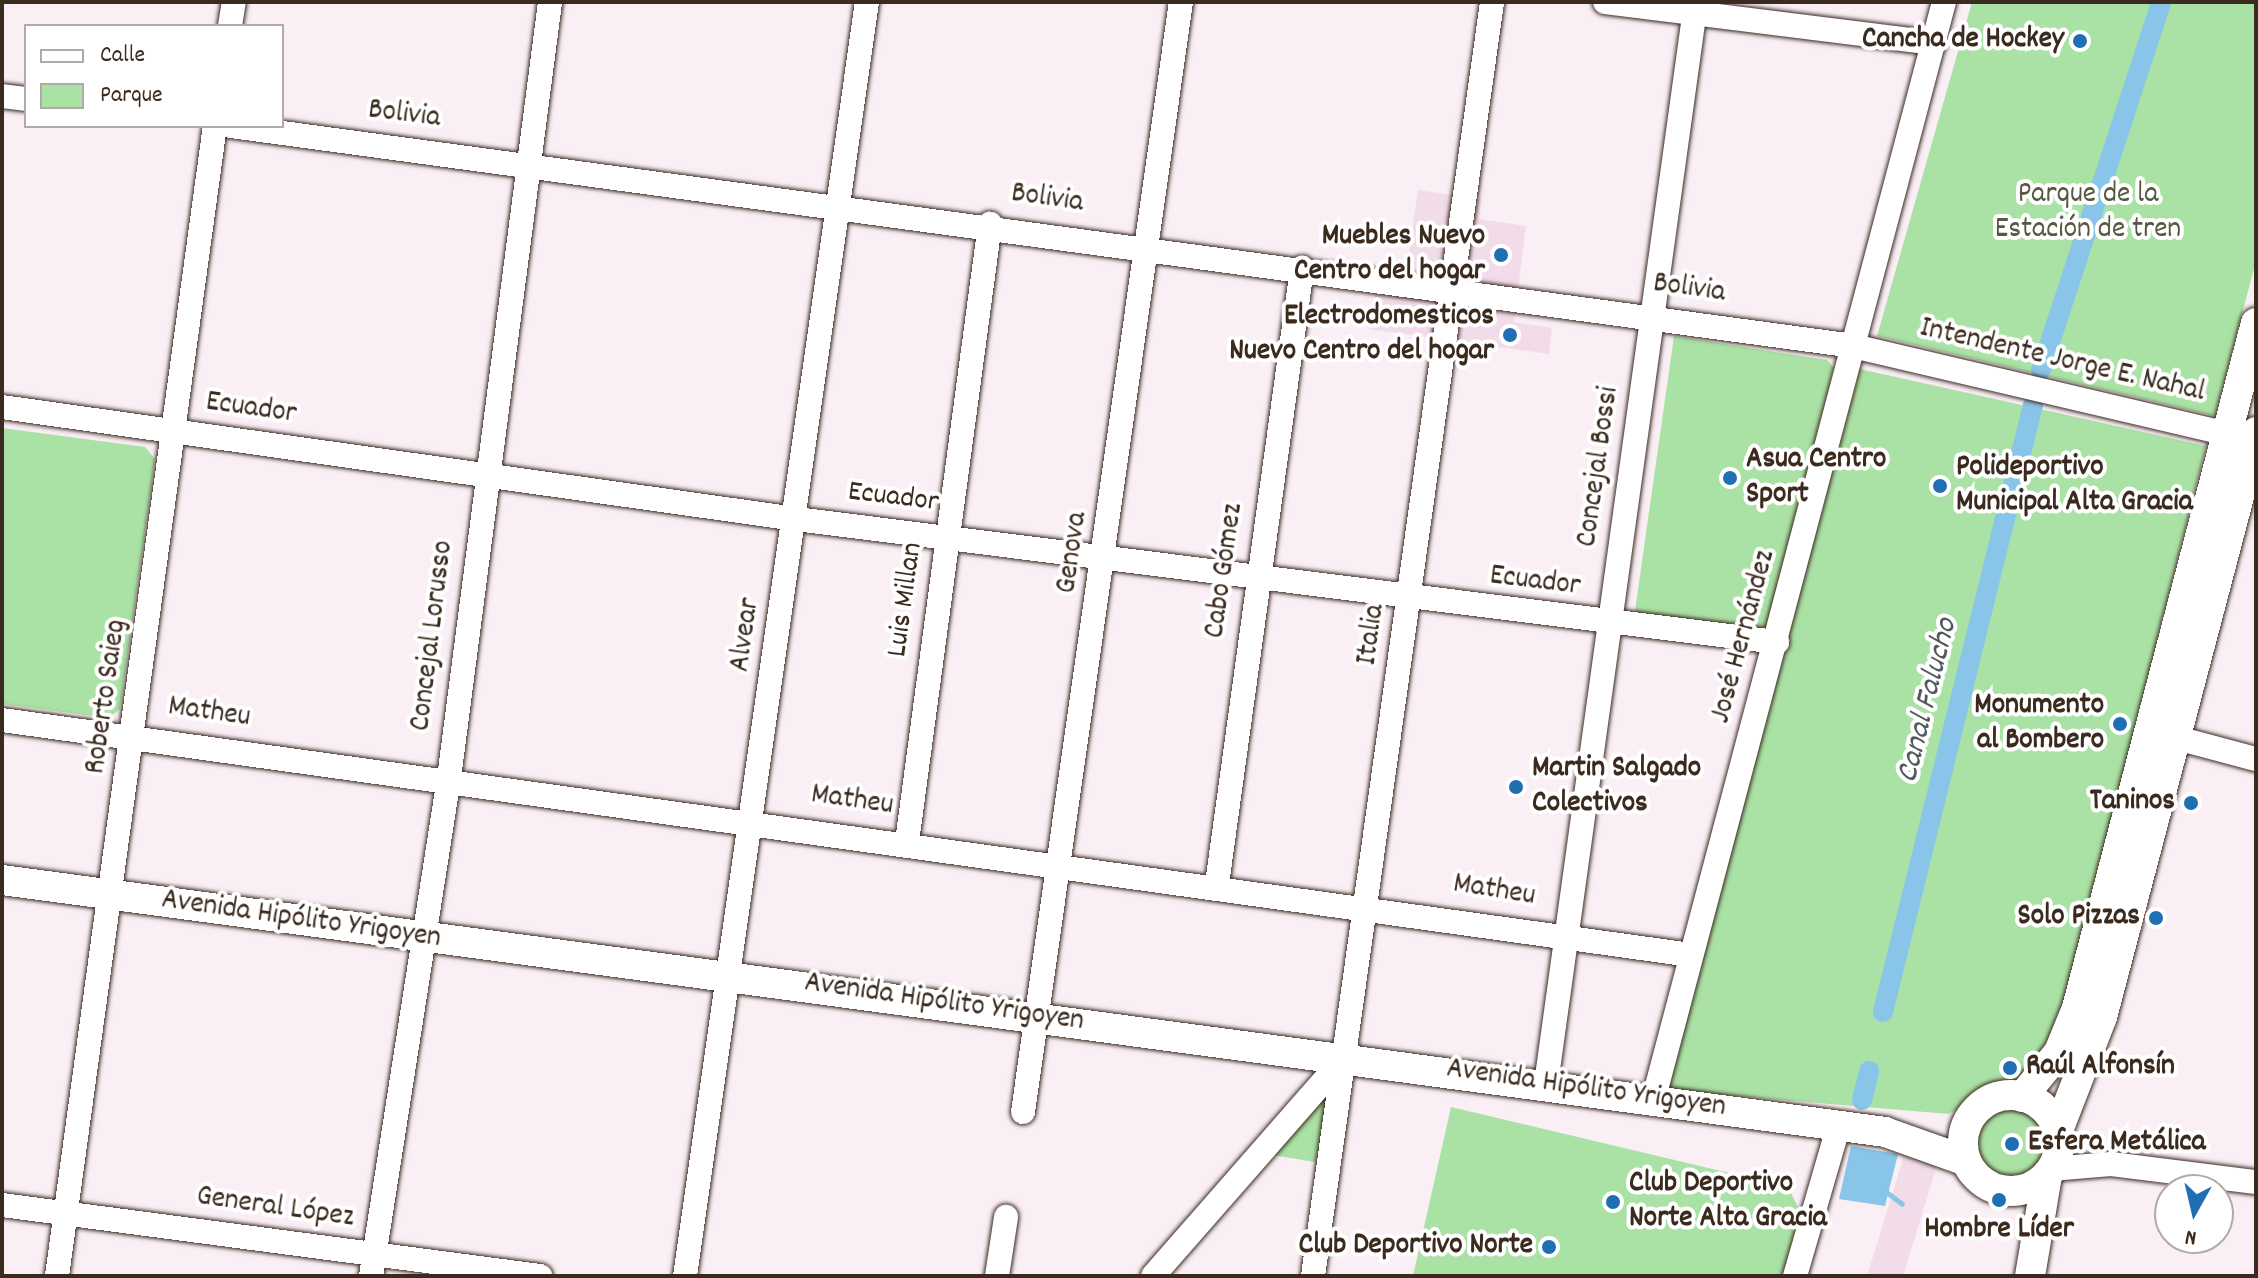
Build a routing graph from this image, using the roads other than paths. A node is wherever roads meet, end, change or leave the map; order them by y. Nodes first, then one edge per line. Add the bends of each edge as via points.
1 (234, 2) edge
2 (550, 2) edge
3 (867, 2) edge
4 (1181, 2) edge
5 (1492, 2) edge
6 (1605, 2) edge
7 (1944, 2) edge
8 (1695, 8) edge
9 (230, 24) edge
10 (1934, 43) junction
11 (2, 96) edge
12 (24, 99) edge
13 (215, 128) edge
14 (246, 128) edge
15 (529, 165) junction
16 (838, 204) junction
17 (990, 224) junction
18 (1148, 246) junction
19 (1302, 268) junction
20 (1453, 289) junction
21 (1654, 317) junction
22 (2256, 323) edge
23 (1853, 346) junction
24 (2, 407) edge
25 (177, 432) junction
26 (2248, 437) edge
27 (486, 475) junction
28 (796, 519) junction
29 (948, 538) junction
30 (1105, 559) junction
31 (1257, 579) junction
32 (1410, 599) junction
33 (1609, 625) junction
34 (1777, 642) junction
35 (2, 720) edge
36 (2165, 735) junction
37 (135, 736) junction
38 (2256, 759) edge
39 (449, 778) junction
40 (751, 820) junction
41 (907, 842) junction
42 (1060, 863) junction
43 (2, 880) edge
44 (1217, 884) junction
45 (113, 895) junction
46 (1366, 905) junction
47 (1567, 936) junction
48 (419, 937) junction
49 (1691, 955) junction
50 (731, 975) junction
51 (1038, 1016) junction
52 (1345, 1056) junction
53 (1546, 1084) junction
54 (2022, 1097) junction
55 (1653, 1101) junction
56 (1023, 1112) dead end
57 (1966, 1124) junction
58 (1839, 1125) junction
59 (1885, 1132) junction
60 (2054, 1154) junction
61 (1966, 1161) junction
62 (2256, 1182) edge
63 (2006, 1191) junction
64 (2, 1205) edge
65 (65, 1213) junction
66 (1006, 1217) dead end
67 (373, 1265) edge
68 (2030, 1275) edge
69 (57, 1276) edge
70 (540, 1276) edge
71 (685, 1276) edge
72 (997, 1276) edge
73 (1153, 1276) edge
74 (1313, 1276) edge
75 (1795, 1276) edge

1 - 9 street
2 - 15 street, Concejal Lorusso
3 - 16 street, Alvear
4 - 18 street, Genova
5 - 20 street, Italia
6 - 8 street
7 - 10 street, José Hernández
8 - 10 street
8 - 21 street, Concejal Bossi
10 - 23 street, José Hernández
11 - 12 street
13 - 25 street, Roberto Saieg
14 - 15 street, Bolivia
15 - 16 street, Bolivia
15 - 27 street, Concejal Lorusso
16 - 17 street, Bolivia
16 - 28 street, Alvear
17 - 18 street, Bolivia
17 - 29 street, Luis Millan
18 - 19 street, Bolivia
18 - 30 street, Genova
19 - 20 street, Bolivia
19 - 31 street, Cabo Gómez
20 - 21 street, Bolivia
20 - 32 street, Italia
21 - 23 street, Bolivia
21 - 33 street, Concejal Bossi
22 - 26 main road
23 - 26 street, Intendente Jorge E. Nahal
23 - 34 street, José Hernández
24 - 25 street, Ecuador
25 - 27 street, Ecuador
25 - 37 street, Roberto Saieg
26 - 36 main road
27 - 28 street, Ecuador
27 - 39 street, Concejal Lorusso
28 - 29 street, Ecuador
28 - 40 street, Alvear
29 - 30 street, Ecuador
29 - 41 street, Luis Millan
30 - 31 street, Ecuador
30 - 42 street, Genova
31 - 32 street, Ecuador
31 - 44 street, Cabo Gómez
32 - 33 street, Ecuador
32 - 46 street, Italia
33 - 34 street, Ecuador
33 - 47 street, Concejal Bossi
34 - 49 street, José Hernández
35 - 37 street, Matheu
36 - 38 street
36 - 54 main road via 2077,1008 2052,1064
36 - 60 main road via 2102,1017
37 - 39 street, Matheu
37 - 45 street, Roberto Saieg
39 - 40 street, Matheu
39 - 48 street, Concejal Lorusso
40 - 41 street, Matheu
40 - 50 street, Alvear
41 - 42 street, Matheu
42 - 44 street, Matheu
42 - 51 street, Genova
43 - 45 main road, Avenida Hipólito Yrigoyen
44 - 46 street, Matheu
45 - 48 main road, Avenida Hipólito Yrigoyen
45 - 65 street, Roberto Saieg
46 - 47 street, Matheu
46 - 52 street, Italia
47 - 49 street, Matheu
47 - 53 street, Concejal Bossi
48 - 50 main road, Avenida Hipólito Yrigoyen
48 - 67 street, Concejal Lorusso
49 - 55 street, José Hernández
50 - 51 main road, Avenida Hipólito Yrigoyen
50 - 71 street, Alvear
51 - 52 main road, Avenida Hipólito Yrigoyen
51 - 56 street, Genova
52 - 53 main road, Avenida Hipólito Yrigoyen
52 - 73 street
52 - 74 street, Italia
53 - 55 main road, Avenida Hipólito Yrigoyen
54 - 57 main road via 1993,1099
54 - 60 main road via 2047,1113
55 - 58 main road, Avenida Hipólito Yrigoyen
57 - 59 main road, Avenida Hipólito Yrigoyen
57 - 61 main road
58 - 59 main road, Avenida Hipólito Yrigoyen
58 - 75 street
59 - 61 main road, Avenida Hipólito Yrigoyen
60 - 62 street
60 - 63 main road
60 - 68 main road
61 - 63 main road via 1979,1179
63 - 68 main road via 2028,1232
64 - 65 street, General López
65 - 67 street, General López
65 - 69 street, Roberto Saieg
66 - 72 street
67 - 70 street, General López

